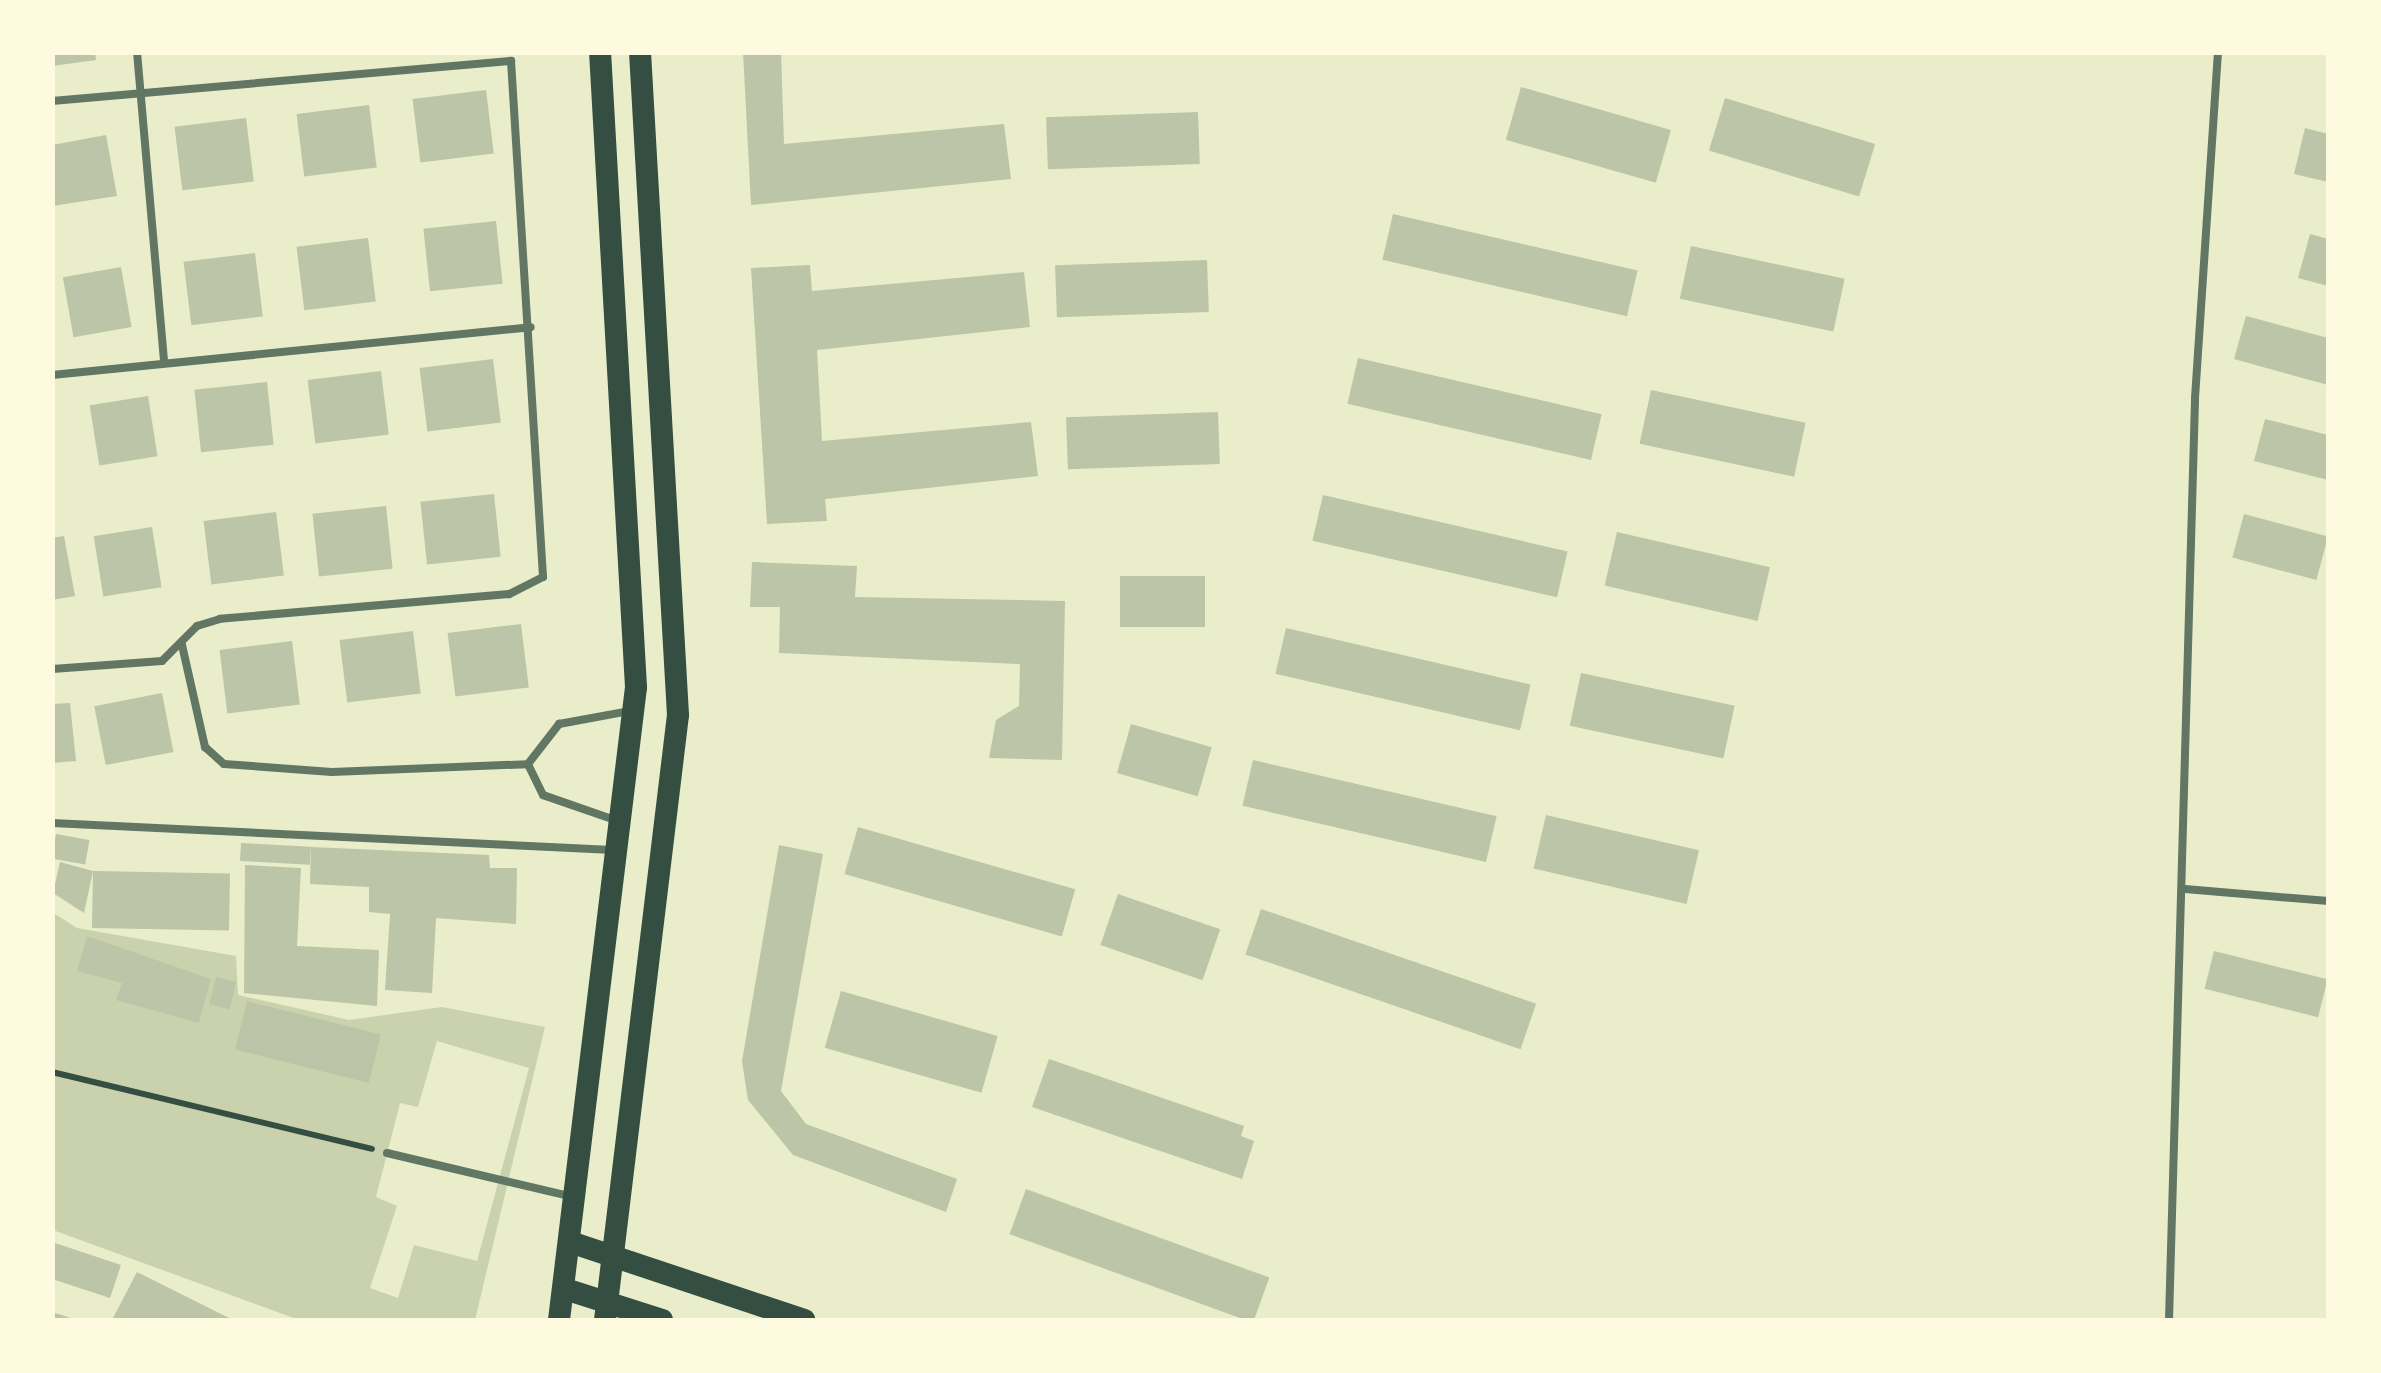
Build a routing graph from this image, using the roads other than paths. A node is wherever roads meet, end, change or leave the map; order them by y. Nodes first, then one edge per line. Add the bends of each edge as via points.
1 (137, 52) edge
2 (600, 52) edge
3 (640, 52) edge
4 (2218, 52) edge
5 (140, 92) junction
6 (52, 101) edge
7 (531, 327) junction
8 (164, 363) junction
9 (52, 375) edge
10 (182, 645) junction
11 (52, 669) edge
12 (633, 710) junction
13 (528, 764) junction
14 (620, 821) junction
15 (52, 823) edge
16 (616, 850) junction
17 (2185, 890) junction
18 (2328, 901) edge
19 (387, 1153) road end
20 (575, 1197) junction
21 (570, 1242) junction
22 (619, 1254) junction
23 (565, 1289) junction
24 (607, 1312) edge
25 (559, 1320) edge
26 (662, 1320) edge
27 (804, 1320) edge
28 (2169, 1320) edge

1 - 5 lane
2 - 12 main road
3 - 22 main road via 678,716
4 - 17 lane via 2195,398
5 - 6 lane
5 - 7 lane via 510,60
5 - 8 lane
7 - 8 lane
7 - 10 lane via 543,577 510,594 220,619 196,626
8 - 9 lane
10 - 11 lane via 162,661
10 - 13 lane via 206,746 224,764 332,772
12 - 13 lane via 559,724
12 - 14 main road
13 - 14 lane via 543,795
14 - 16 main road
15 - 16 lane
16 - 20 main road
17 - 18 lane
17 - 28 lane
19 - 20 lane
20 - 21 main road
21 - 22 main road
21 - 23 main road
22 - 24 main road
22 - 27 main road
23 - 24 main road
23 - 25 main road
24 - 26 main road

